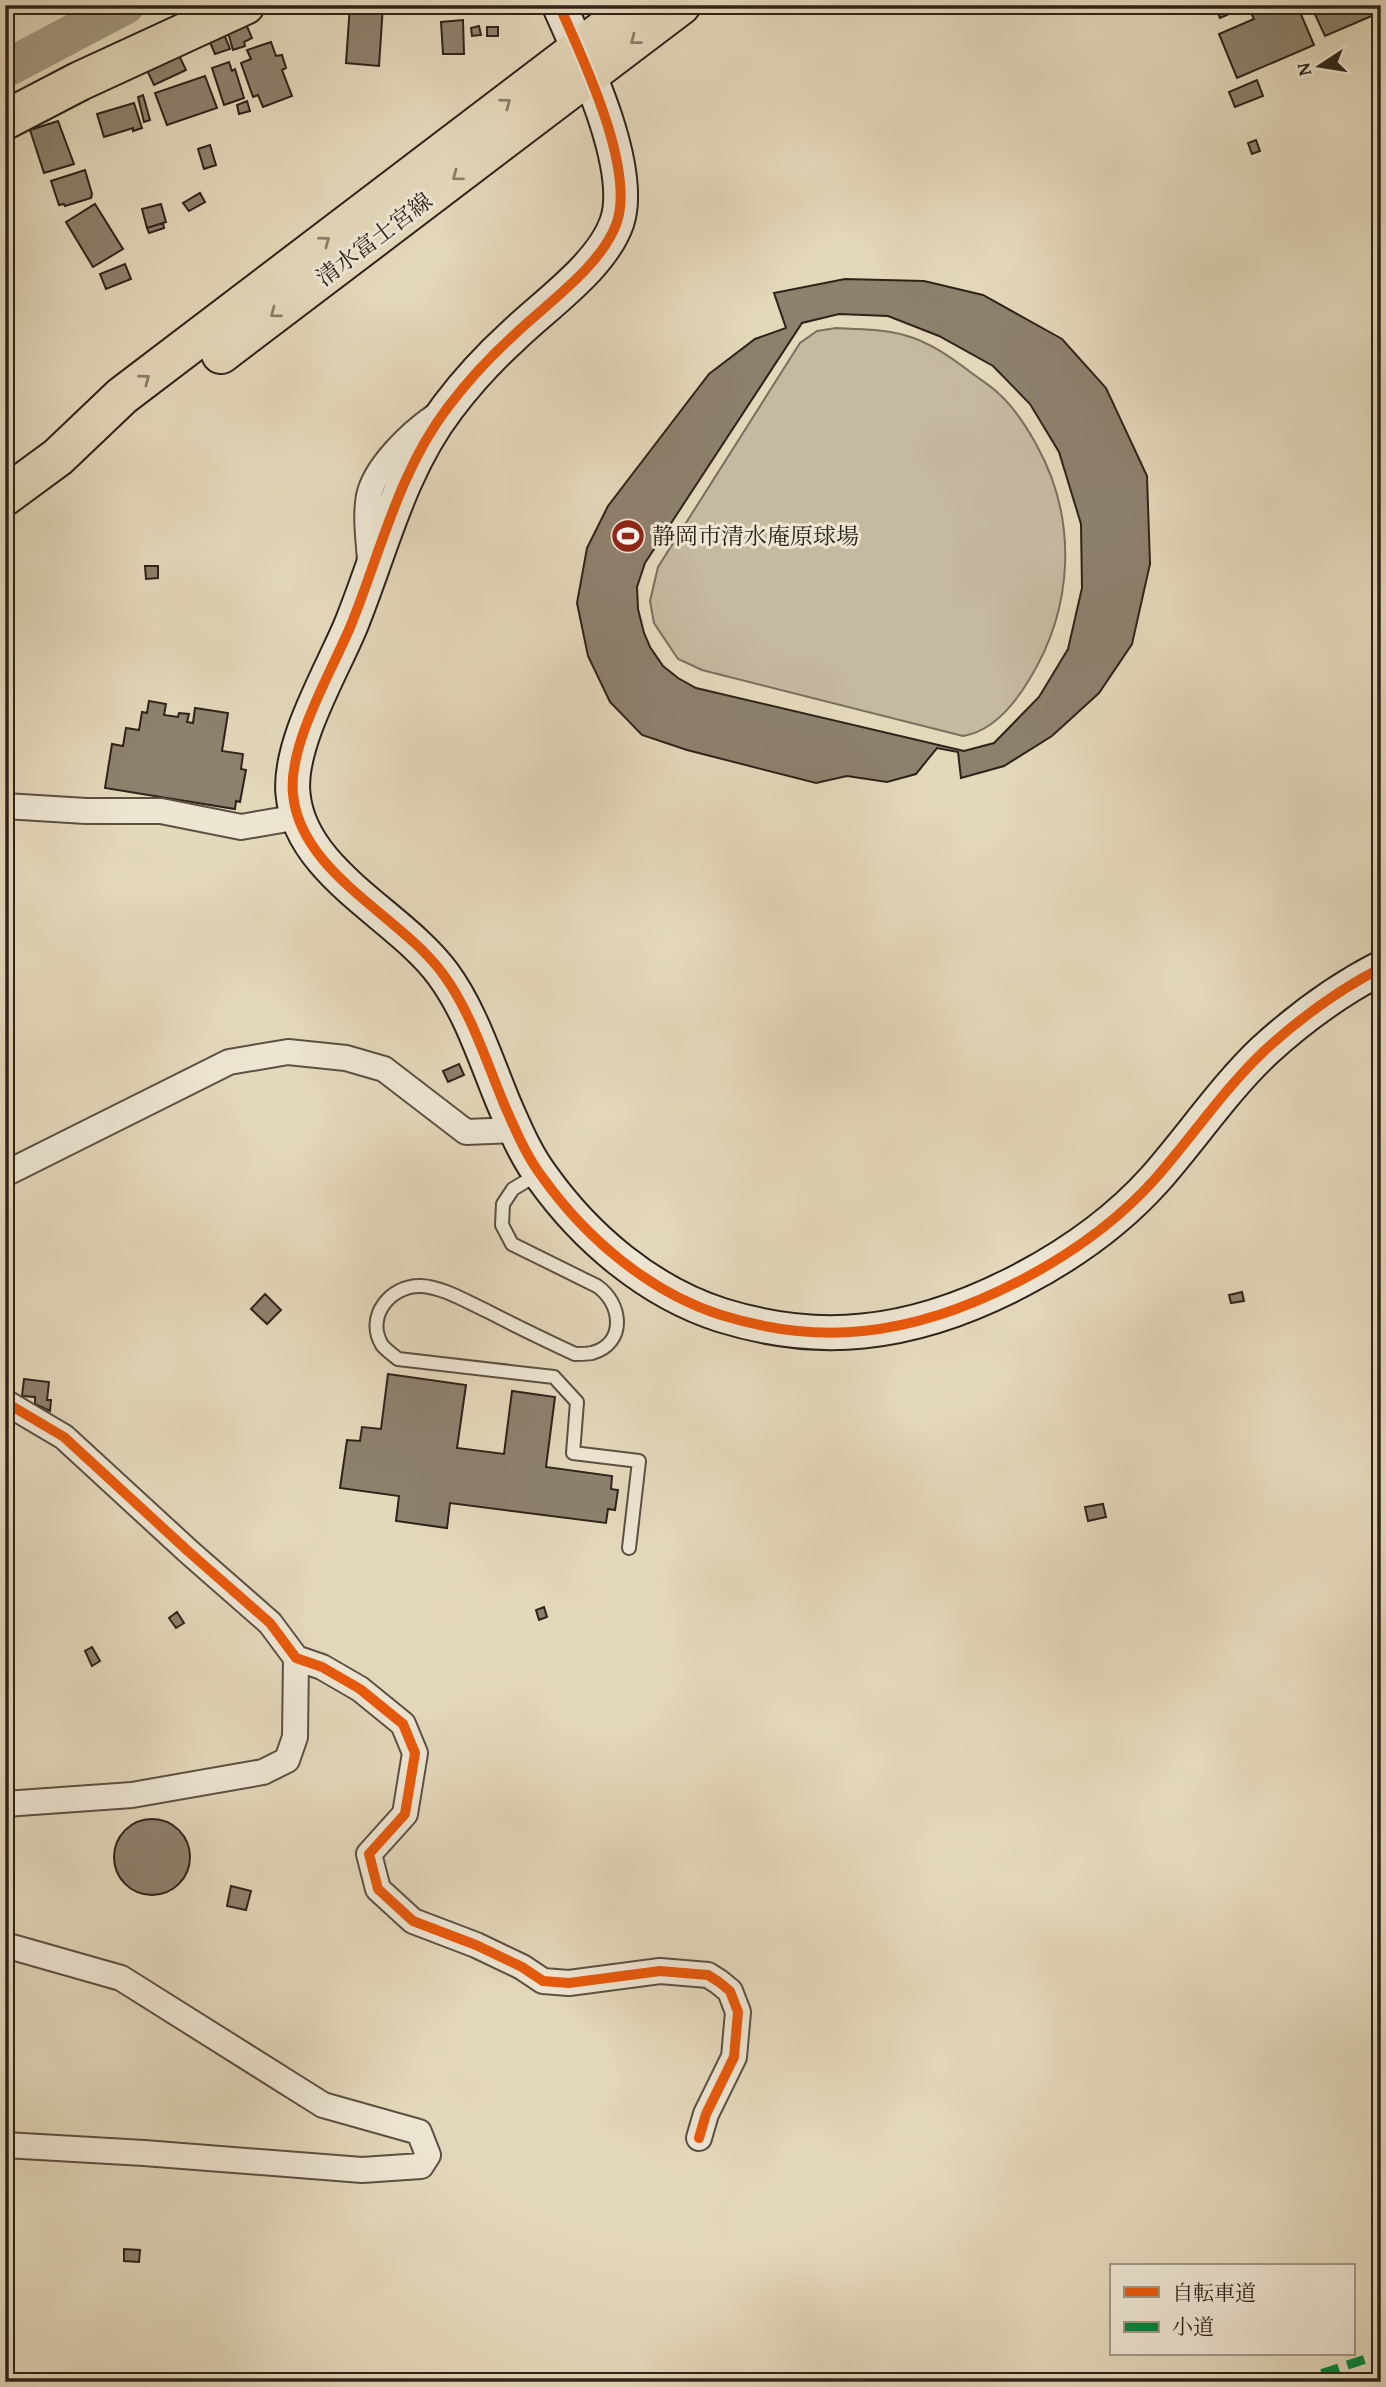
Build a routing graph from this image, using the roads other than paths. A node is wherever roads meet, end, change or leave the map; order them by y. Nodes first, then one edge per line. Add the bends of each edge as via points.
1 (246, 5) edge
2 (559, 5) edge
3 (636, 5) edge
4 (681, 5) edge
5 (584, 62) junction
6 (5, 120) edge
7 (5, 496) edge
8 (5, 806) edge
9 (299, 817) junction
10 (1381, 968) edge
11 (516, 1130) junction
12 (5, 1174) edge
13 (539, 1174) junction
14 (5, 1402) edge
15 (629, 1548) dead end
16 (296, 1658) junction
17 (5, 1804) edge
18 (5, 1945) edge
19 (698, 2138) dead end
20 (5, 2144) edge

1 - 6 main road
2 - 5 street
3 - 5 main road, 清水富士宮線
4 -> 5 main road, 清水富士宮線
5 - 7 main road, 清水富士宮線 via 136,418 58,457
5 - 9 street via 618,161 617,222 598,256 506,342 446,410 411,471 306,728 293,793
8 - 9 street via 161,811 241,827
9 - 11 street via 329,868 401,929 443,973 466,1012
10 - 13 street via 1308,1014 1261,1054 1152,1182 1085,1240 1010,1286 915,1322 863,1331 818,1332 772,1328 709,1311 623,1262 571,1214
11 - 12 street via 466,1132 384,1069 346,1058 288,1052 229,1062
11 - 13 street
13 - 15 lane via 513,1189 503,1204 502,1225 513,1244 609,1294 618,1313 617,1331 606,1345 593,1353 575,1354 450,1293 421,1286 400,1290 385,1301 375,1328 383,1346 398,1359 554,1377 577,1402 573,1453 639,1461
14 - 16 street via 64,1437 270,1623
16 - 17 street via 295,1737 287,1760 263,1772 132,1795
16 - 19 street via 360,1689 403,1724 415,1753 405,1814 369,1854 378,1889 413,1921 476,1945 543,1981 569,1983 660,1971 688,1972 708,1975 730,1991 738,2012 734,2057
18 - 20 street via 121,1978 323,2105 419,2132 429,2155 421,2166 362,2170

